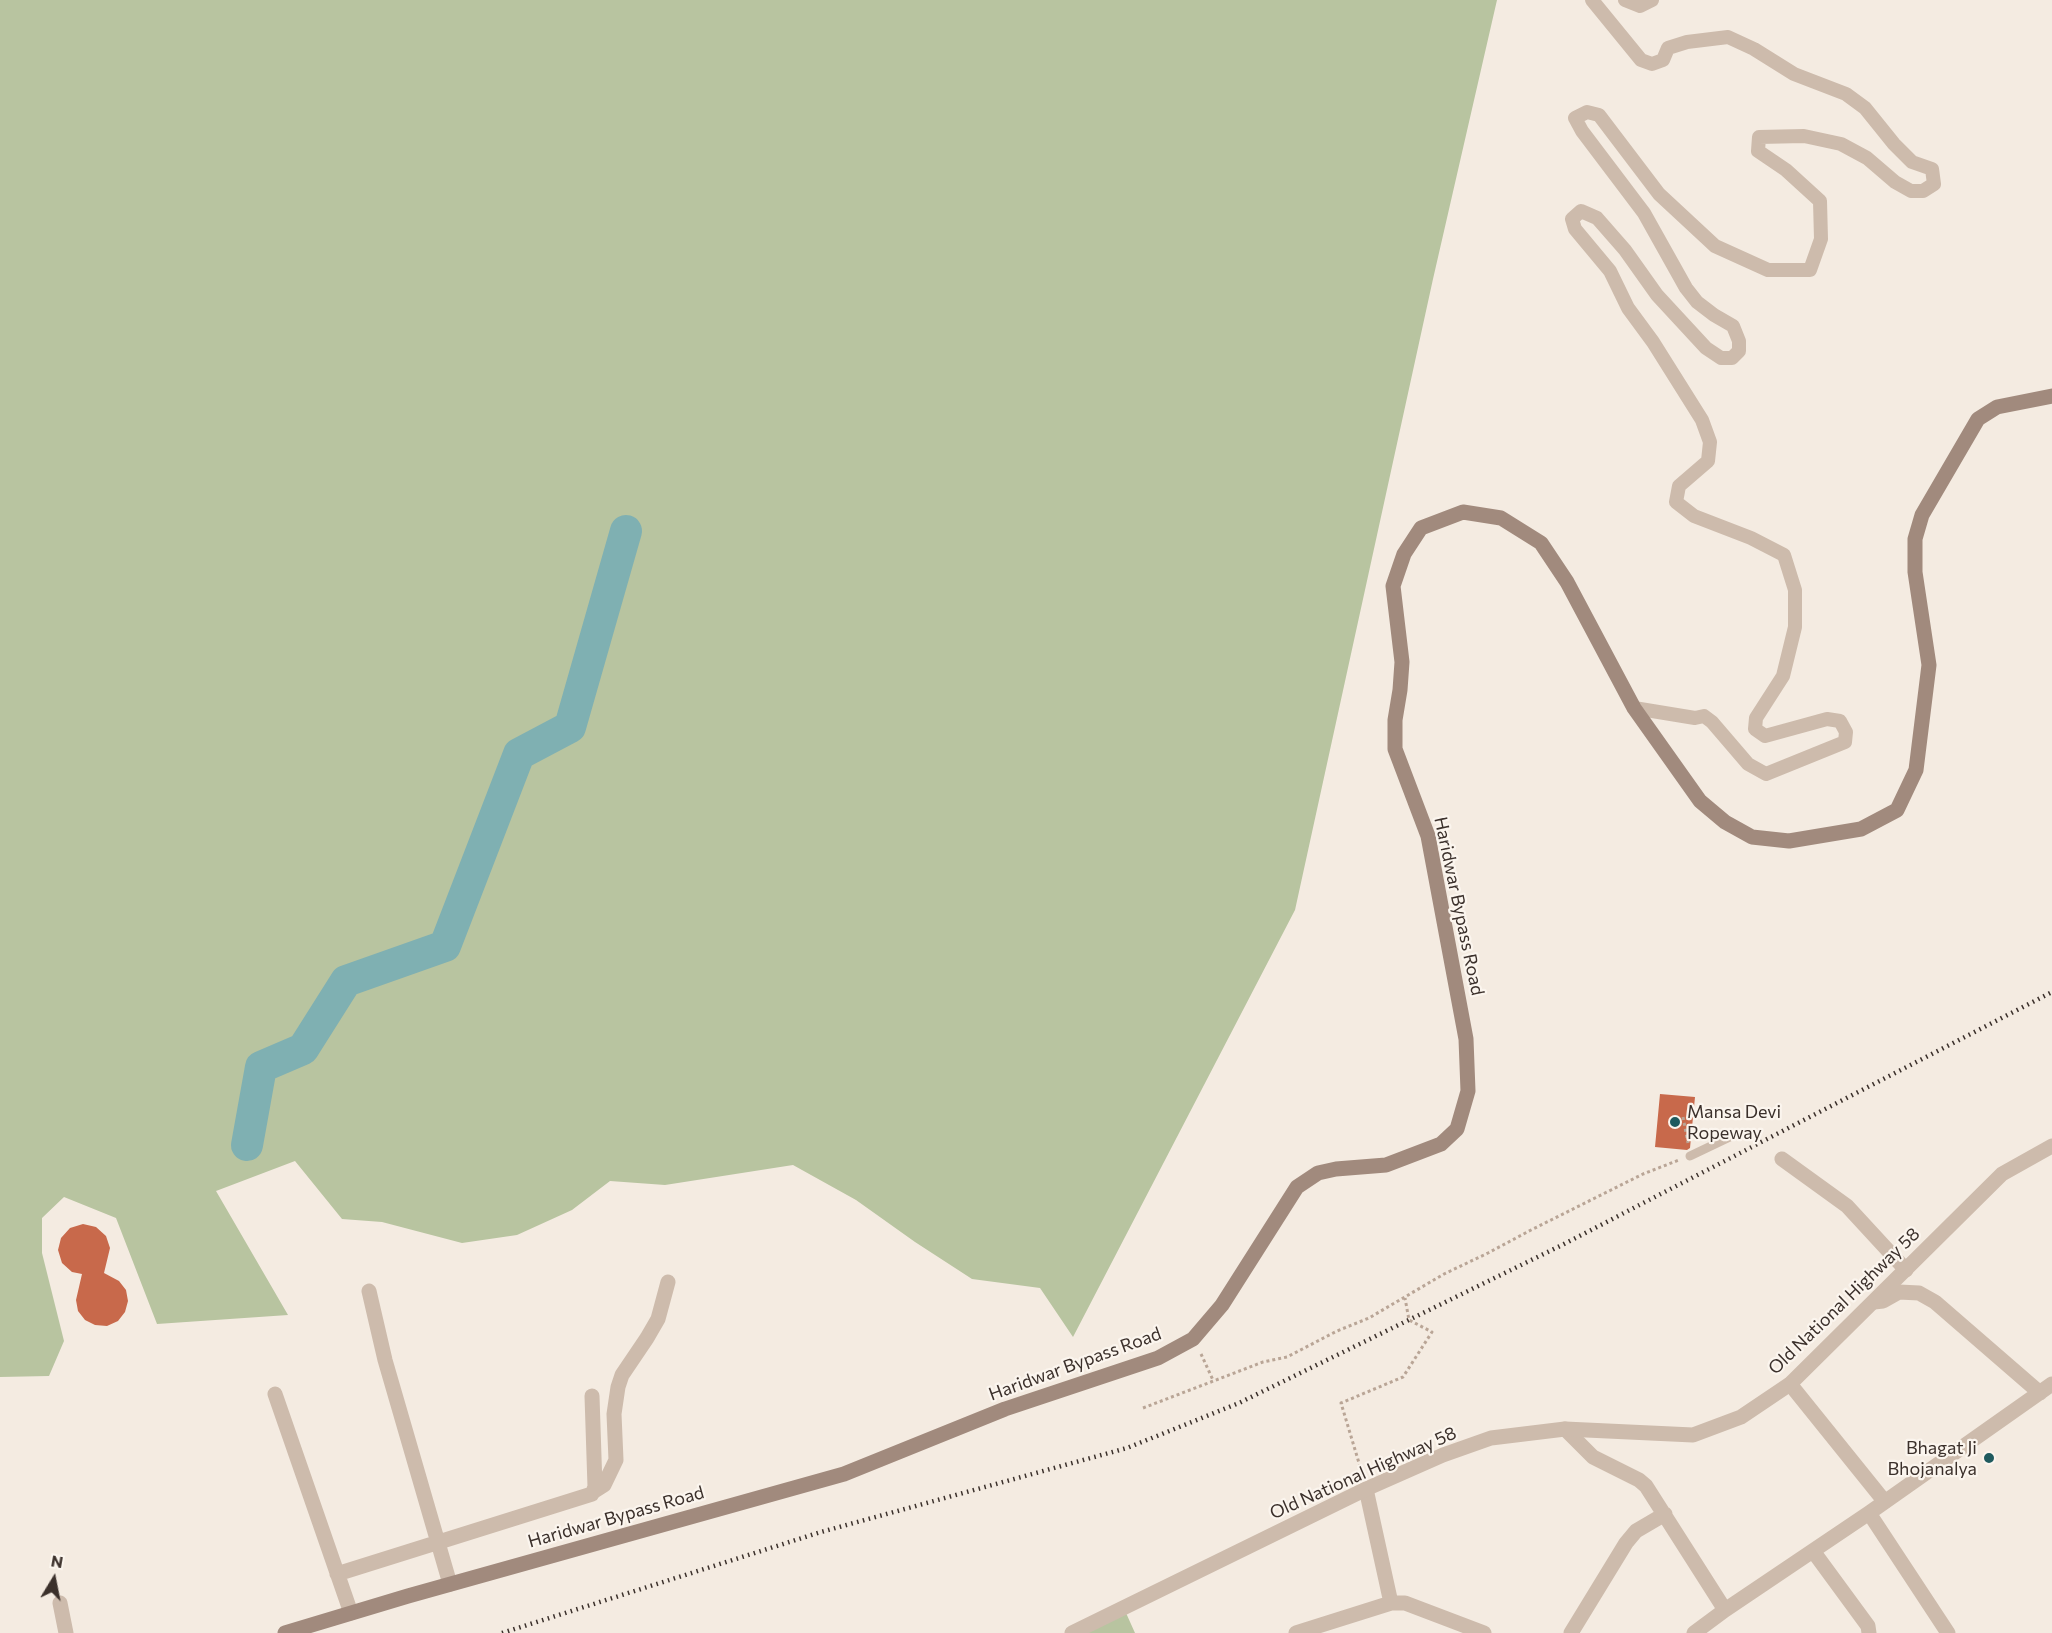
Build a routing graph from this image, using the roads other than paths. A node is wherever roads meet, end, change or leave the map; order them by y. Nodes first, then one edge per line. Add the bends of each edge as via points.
1 (1592, 0) edge
2 (1626, 0) edge
3 (1652, 0) edge
4 (2052, 396) edge
5 (1634, 708) junction
6 (1734, 1135) dead end
7 (2052, 1146) edge
8 (1690, 1156) road end
9 (1782, 1159) dead end
10 (1906, 1270) junction
11 (668, 1282) dead end
12 (369, 1291) dead end
13 (1874, 1302) junction
14 (1790, 1384) junction
15 (2046, 1388) edge
16 (274, 1394) dead end
17 (592, 1396) dead end
18 (1565, 1429) junction
19 (1366, 1489) junction
20 (594, 1492) junction
21 (1885, 1502) junction
22 (1665, 1514) junction
23 (1869, 1514) junction
24 (438, 1543) junction
25 (1813, 1551) junction
26 (337, 1574) junction
27 (450, 1584) junction
28 (60, 1603) dead end
29 (1391, 1603) junction
30 (1725, 1610) junction
31 (351, 1613) junction
32 (66, 1633) edge
33 (285, 1633) edge
34 (1072, 1633) edge
35 (1296, 1633) edge
36 (1484, 1633) edge
37 (1571, 1633) edge
38 (1694, 1633) edge
39 (1869, 1633) edge
40 (1948, 1633) edge

1 - 5 street via 1641,60 1652,64 1664,60 1668,48 1728,37 1794,74 1846,94 1865,108 1911,162 1932,169 1934,184 1923,191 1911,191 1841,144 1804,136 1759,137 1758,151 1820,201 1821,239 1810,270 1768,270 1715,246 1659,194 1599,116 1587,112 1575,118 1644,213 1686,288 1697,302 1733,326 1739,341 1739,351 1732,358 1721,358 1706,348 1657,295 1597,218 1581,212 1572,219 1575,229 1610,271 1628,308 1702,420 1710,442 1708,461 1680,486 1676,502 1694,516 1784,555 1796,590 1795,627 1783,676 1756,717 1755,729 1765,736 1827,719 1840,721 1846,732 1845,742 1766,774 1748,764 1704,716 1695,718
2 - 3 street via 1640,6
4 - 5 main road, Haridwar Bypass Road via 1997,407 1978,419 1922,515 1915,539 1914,572 1929,665 1916,771 1897,810 1861,829 1789,841 1752,837 1725,822 1700,801
5 - 27 main road, Haridwar Bypass Road via 1567,582 1541,543 1501,518 1463,512 1421,528 1404,554 1394,586 1402,662 1395,749 1428,836 1466,1039 1468,1091 1457,1129 1441,1144 1386,1165 1318,1173 1297,1187 1222,1305 1193,1339 1158,1358 1005,1409 844,1474
6 - 8 lane
7 - 10 street, Old National Highway 58 via 2002,1174
9 - 10 street via 1847,1206
10 - 13 street, Old National Highway 58
11 - 20 street via 658,1319 622,1375 614,1414 616,1460 609,1479
12 - 24 street
13 - 14 street, Old National Highway 58
13 - 15 street via 1899,1292 1919,1293
14 - 18 street, Old National Highway 58 via 1741,1417 1693,1435
14 - 21 street
15 - 21 street
16 - 26 street
17 - 20 street
18 - 19 street, Old National Highway 58 via 1491,1438
18 - 22 street via 1593,1457 1639,1480
19 - 29 street
19 - 34 street, Old National Highway 58
20 - 24 street
21 - 23 street
22 - 30 street
22 - 37 street via 1636,1531 1626,1542
23 - 25 street
23 - 40 street
24 - 26 street
24 - 27 street
25 - 30 street
25 - 39 street via 1868,1626
26 - 31 street
27 - 31 main road, Haridwar Bypass Road
28 - 32 street
29 - 35 street
29 - 36 street via 1405,1603
30 - 38 street
31 - 33 main road, Haridwar Bypass Road

